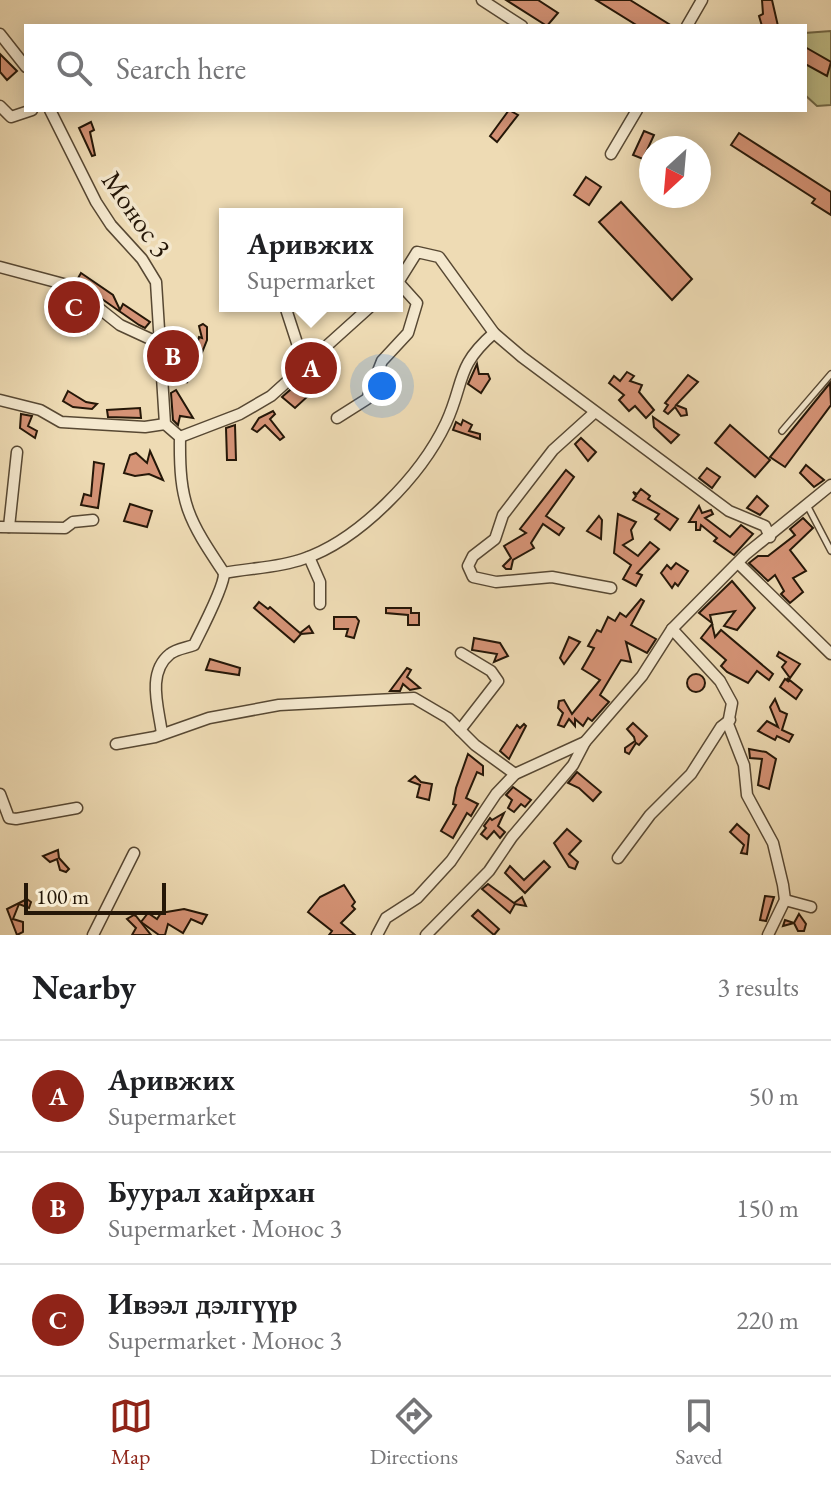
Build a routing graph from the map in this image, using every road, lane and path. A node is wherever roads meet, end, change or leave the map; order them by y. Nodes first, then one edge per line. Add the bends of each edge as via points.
1 (482, 0) edge
2 (702, 0) edge
3 (519, 24) edge
4 (688, 24) edge
5 (0, 34) edge
6 (24, 64) edge
7 (0, 106) edge
8 (26, 112) edge
9 (51, 112) edge
10 (636, 112) edge
11 (611, 154) dead end
12 (0, 267) edge
13 (403, 276) edge
14 (403, 289) edge
15 (287, 312) edge
16 (364, 312) edge
17 (494, 333) junction
18 (159, 343) junction
19 (307, 363) junction
20 (831, 374) edge
21 (0, 400) edge
22 (594, 413) junction
23 (337, 418) dead end
24 (165, 424) junction
25 (782, 431) dead end
26 (180, 437) junction
27 (17, 452) dead end
28 (831, 485) edge
29 (807, 504) junction
30 (93, 520) dead end
31 (4, 527) edge
32 (770, 537) junction
33 (831, 551) edge
34 (309, 557) junction
35 (738, 563) junction
36 (224, 573) junction
37 (611, 588) dead end
38 (320, 604) dead end
39 (672, 629) junction
40 (461, 653) dead end
41 (831, 654) edge
42 (730, 720) junction
43 (460, 730) junction
44 (162, 734) junction
45 (585, 742) junction
46 (116, 744) dead end
47 (515, 774) junction
48 (0, 794) edge
49 (77, 808) dead end
50 (134, 853) dead end
51 (618, 858) dead end
52 (785, 900) junction
53 (811, 907) dead end
54 (93, 935) edge
55 (377, 935) edge
56 (426, 935) edge
57 (768, 935) edge

1 - 3 street
2 - 4 street
5 - 6 street
7 - 8 street via 11,117
9 - 18 street, Монос 3 via 96,202 156,282
10 - 11 street
12 - 18 street via 71,286 120,325
13 - 17 street via 417,252 439,257
14 - 23 street via 417,303 408,333 382,361 367,399
15 - 19 street
16 - 19 street
17 - 22 street
17 - 34 street via 477,347 459,377 450,414 432,449 381,512
18 - 24 street, Монос 3
19 - 26 street via 271,396
20 - 25 lane
21 - 24 street via 40,410 61,422
22 - 32 street via 729,511 765,526
22 - 37 street via 553,450 503,515 495,539 468,566 473,577 496,582 552,577
24 - 26 street
26 - 36 street via 182,489 191,524
27 - 31 street
28 - 29 street
29 - 32 street
29 - 33 lane
30 - 31 street via 65,528
32 - 35 street
34 - 36 street
34 - 38 street via 320,582
35 - 39 street
35 - 41 street
36 - 44 street via 225,584 194,645 172,652 160,665 155,678
39 - 42 street via 729,694
39 - 45 street via 642,676
40 - 43 street via 498,681
42 - 51 street
42 - 52 street via 747,795 773,843
43 - 44 street via 414,698 279,705 209,718
43 - 47 street
44 - 46 street
45 - 47 street
45 - 56 street via 573,765 489,871
47 - 55 street via 451,861 417,898 386,918
48 - 49 street via 9,818
50 - 54 street
52 - 53 street
52 - 57 street

